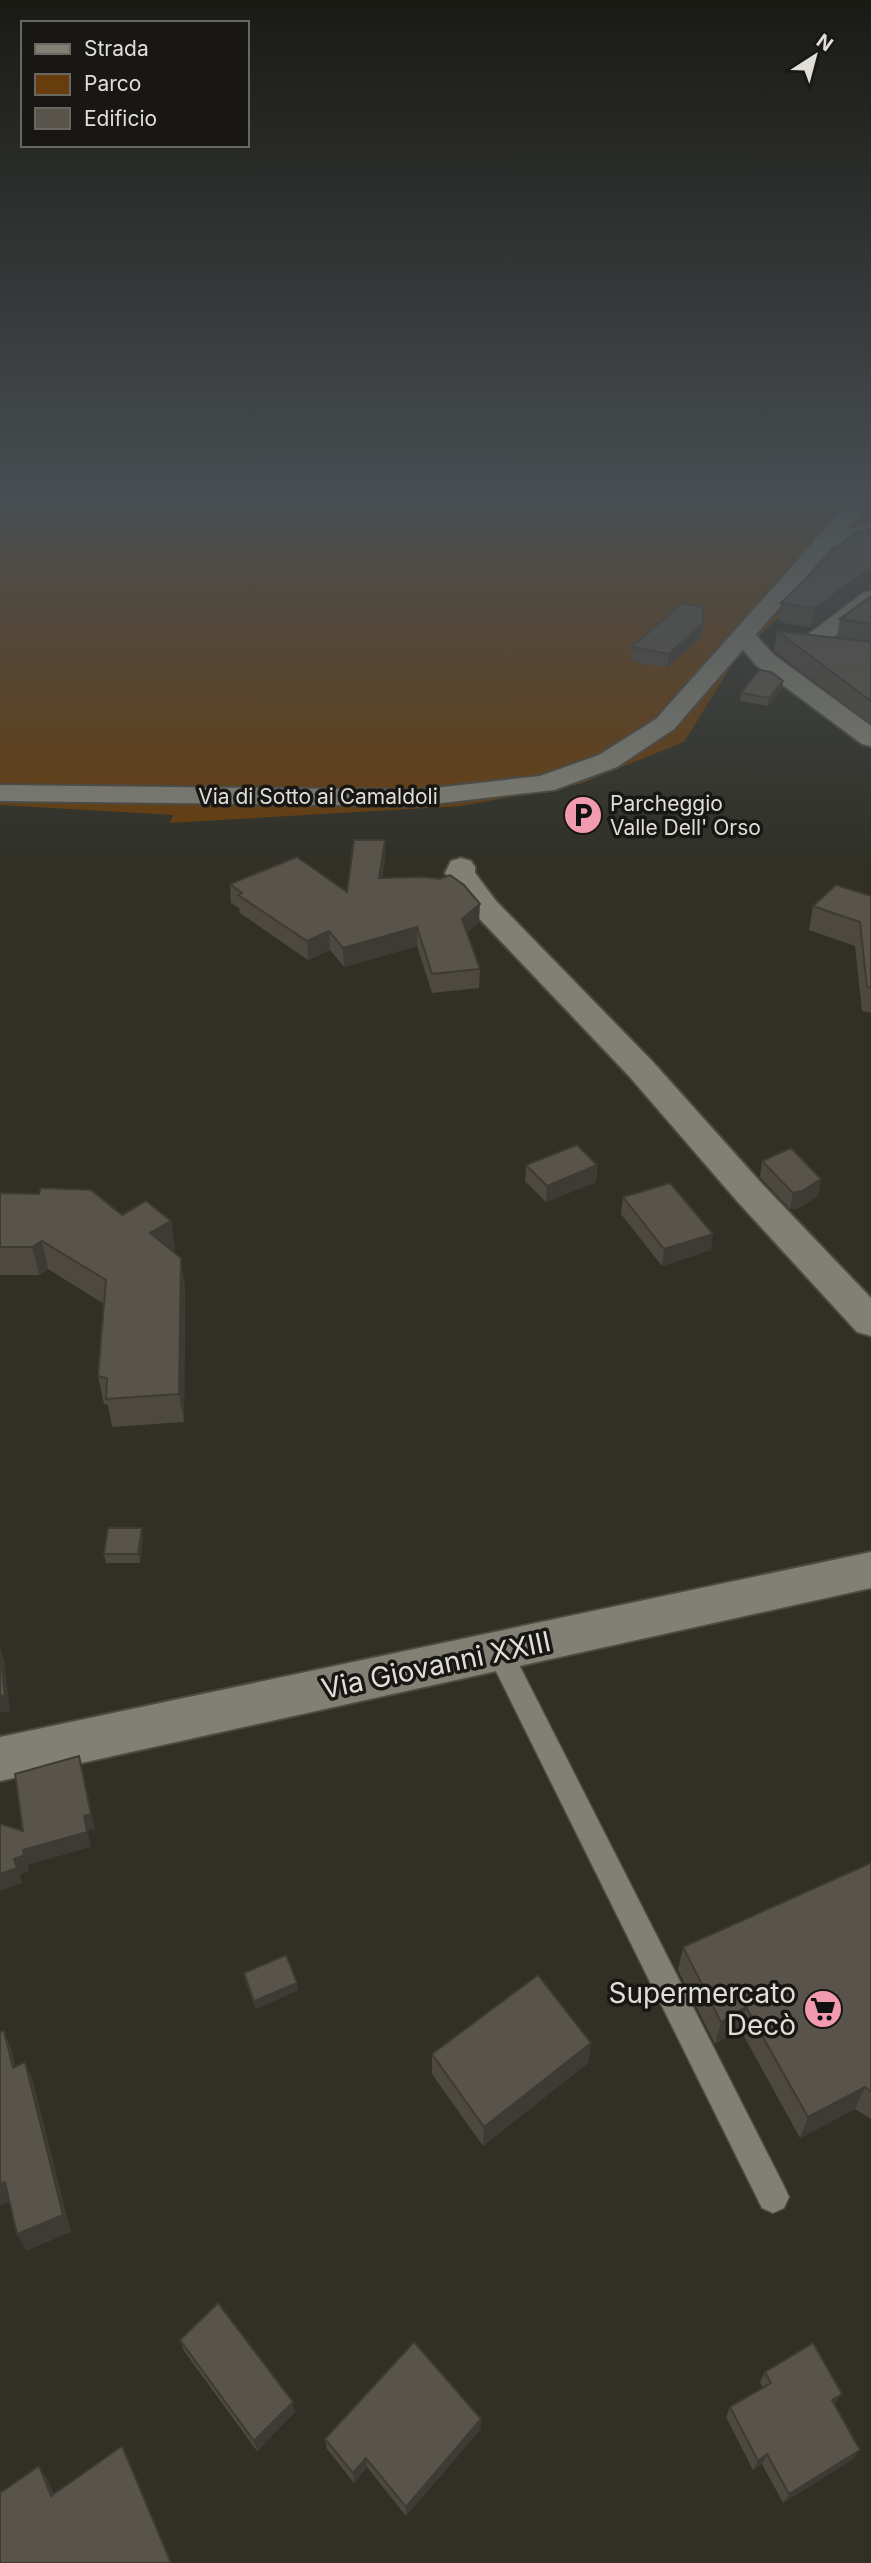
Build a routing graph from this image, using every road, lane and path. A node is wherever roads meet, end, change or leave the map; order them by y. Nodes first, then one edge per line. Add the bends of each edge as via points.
1 (754, 625) edge
2 (836, 625) edge
3 (744, 636) junction
4 (810, 644) junction
5 (847, 649) edge
6 (871, 738) edge
7 (0, 793) edge
8 (461, 867) dead end
9 (871, 1322) edge
10 (871, 1570) edge
11 (499, 1651) junction
12 (0, 1759) edge
13 (773, 2197) dead end

1 - 3 street, Via di Sotto ai Camaldoli
2 - 4 street
3 - 4 street
3 - 6 street via 765,660
3 - 7 street, Via di Sotto ai Camaldoli via 665,724 608,761 544,784 416,798
4 - 5 street
8 - 9 street via 460,873 485,907 641,1069
10 - 11 street, Via Giovanni XXIII
11 - 12 street, Via Giovanni XXIII
11 - 13 lane

